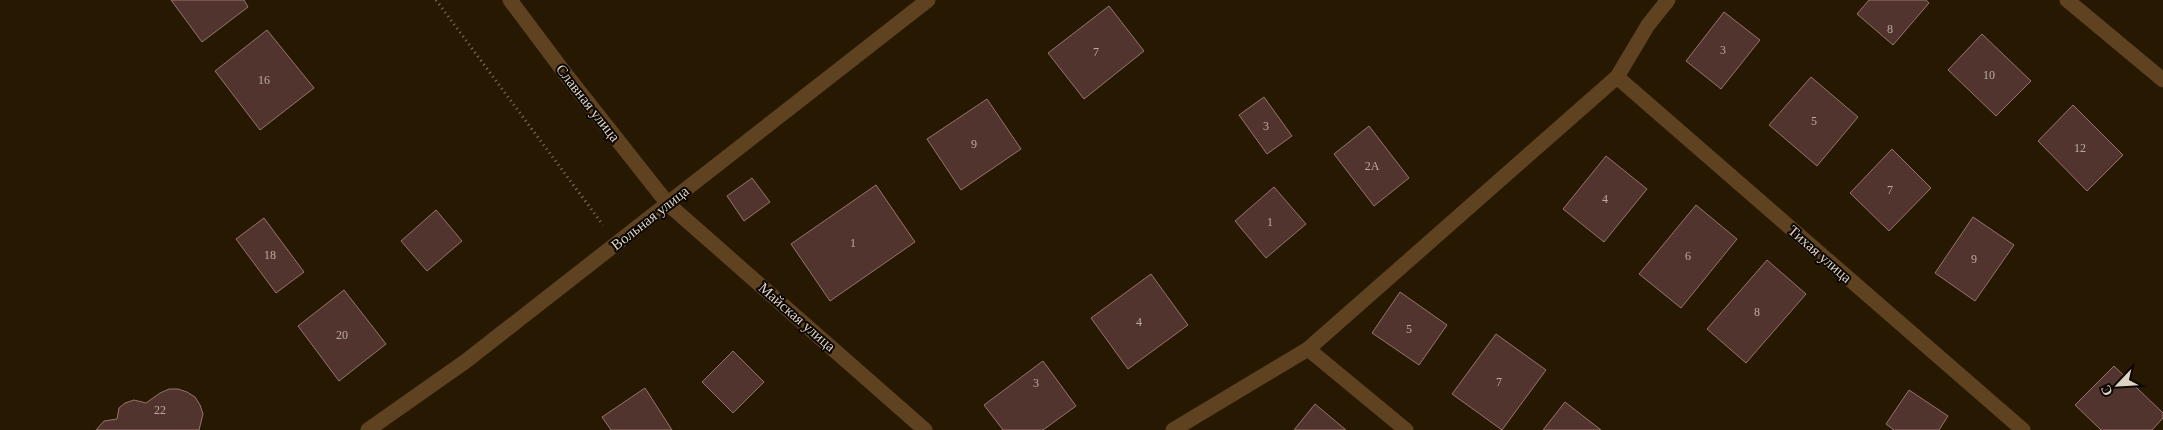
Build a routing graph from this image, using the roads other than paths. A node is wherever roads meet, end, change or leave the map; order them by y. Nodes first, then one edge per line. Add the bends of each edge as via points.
1 (510, 0) edge
2 (928, 0) edge
3 (1668, 0) edge
4 (2067, 0) edge
5 (1617, 77) junction
6 (2163, 80) edge
7 (668, 204) junction
8 (1308, 349) junction
9 (368, 430) edge
10 (925, 430) edge
11 (1173, 430) edge
12 (1406, 430) edge
13 (2023, 430) edge

1 - 7 street, Славная улица
2 - 7 street, Вольная улица
3 - 5 street
4 - 6 street
5 - 8 street
5 - 13 street, Тихая улица
7 - 9 street, Вольная улица via 466,361
7 - 10 street, Майская улица
8 - 11 street
8 - 12 street

